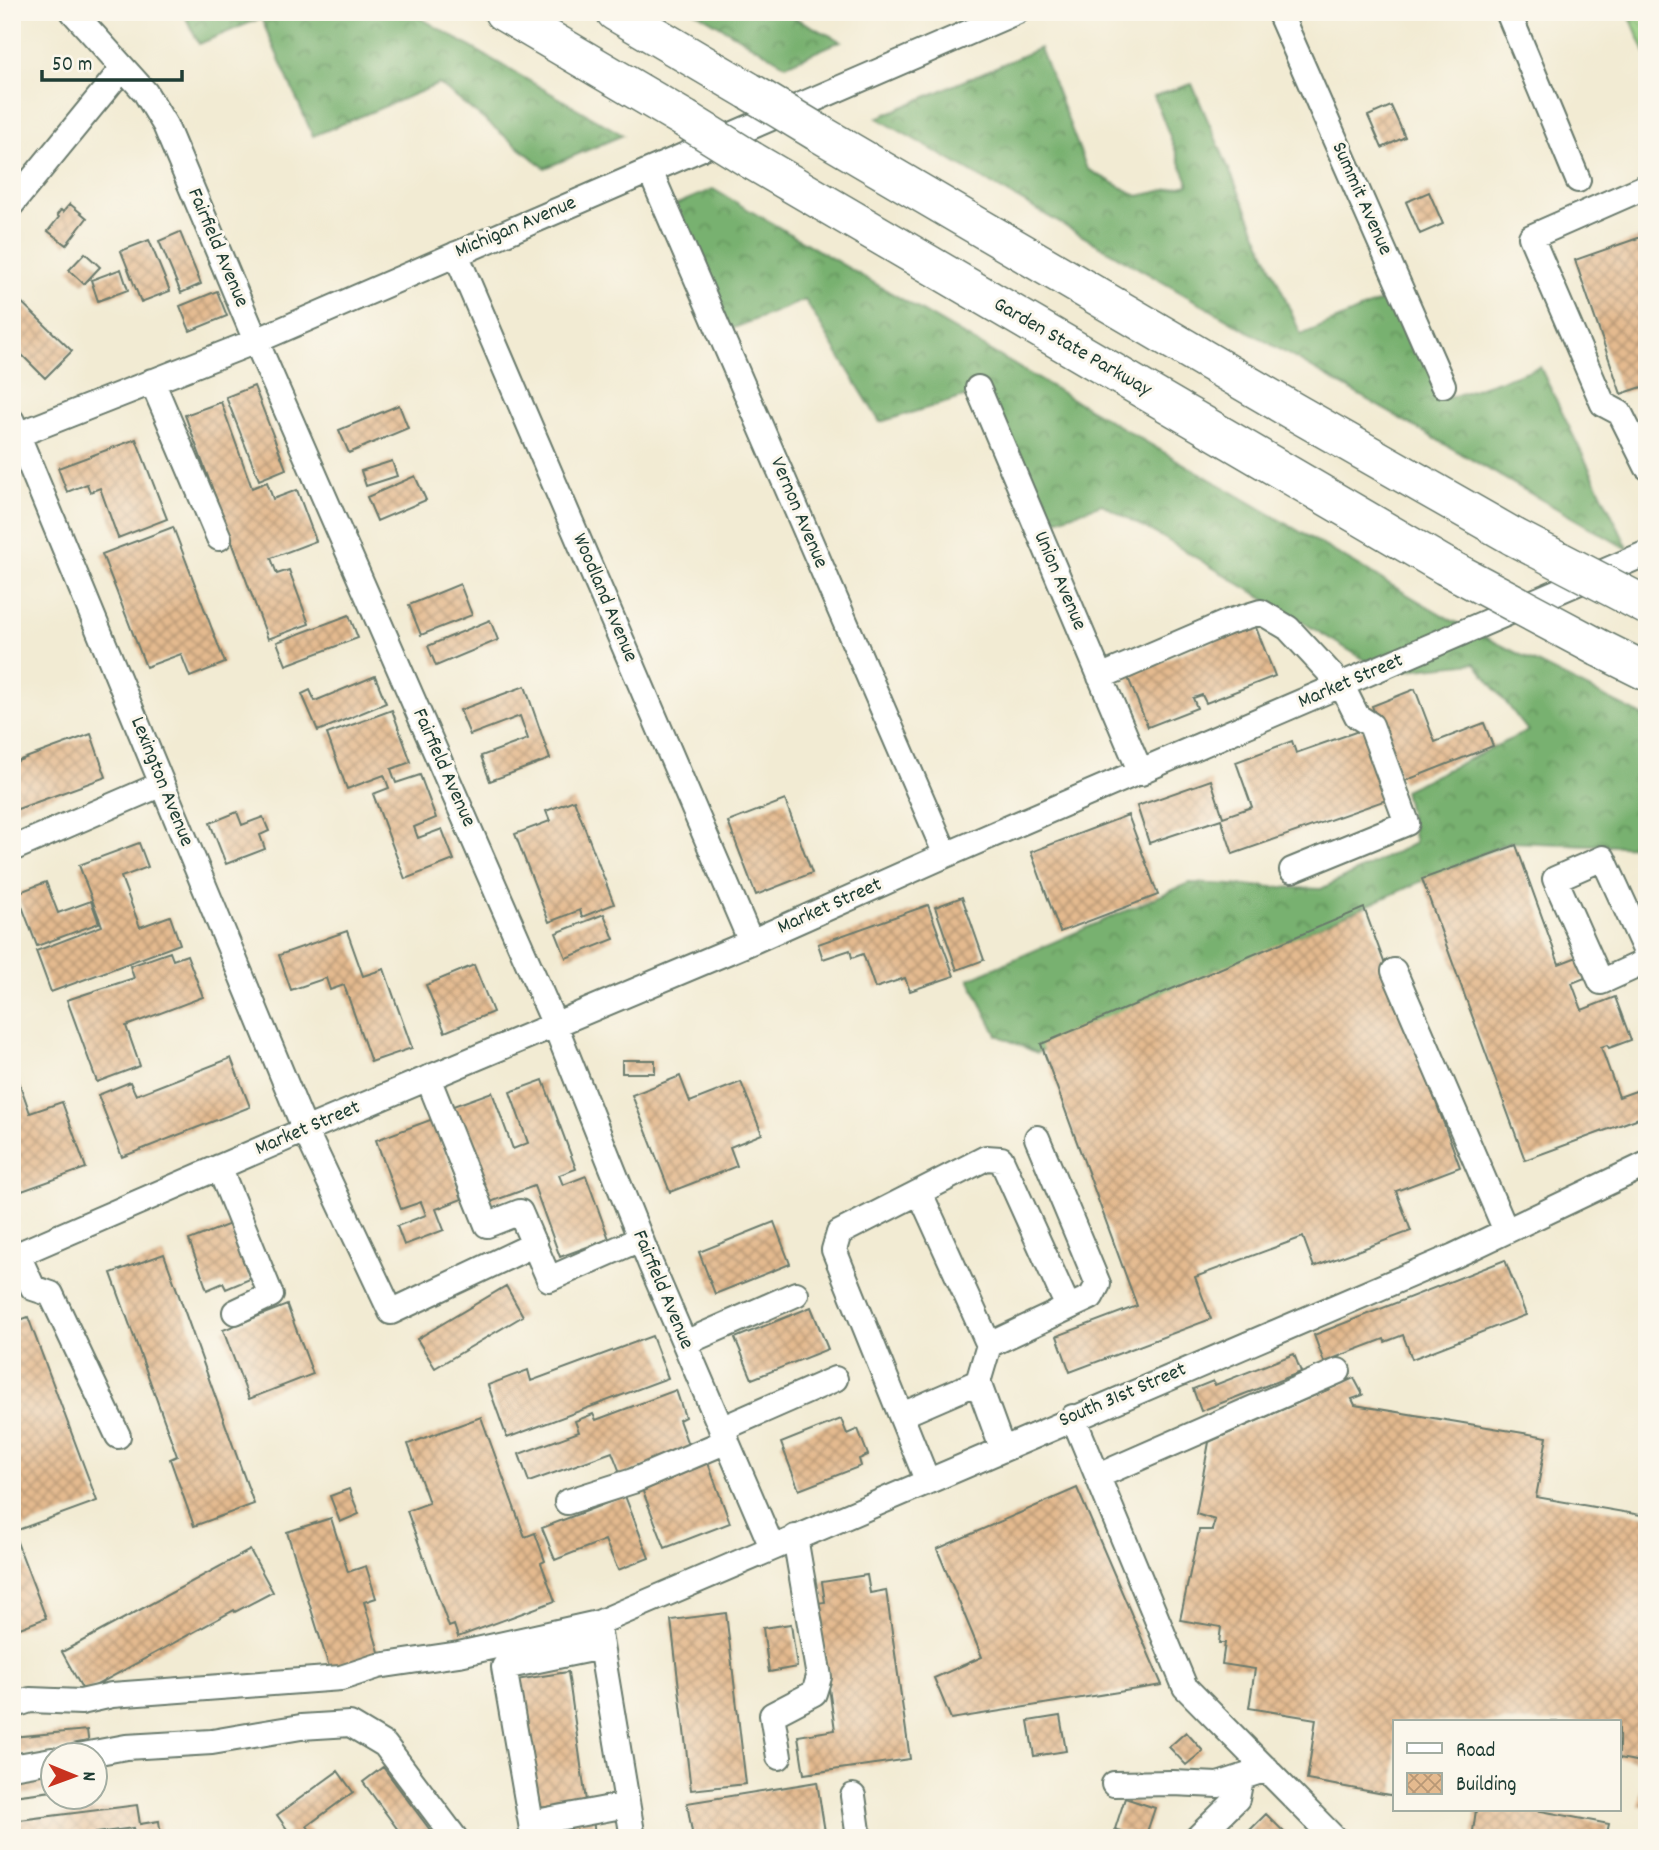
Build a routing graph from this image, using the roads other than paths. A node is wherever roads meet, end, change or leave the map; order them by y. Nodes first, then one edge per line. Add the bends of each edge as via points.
1 (73, 12) edge
2 (503, 12) edge
3 (615, 12) edge
4 (1016, 12) edge
5 (1279, 12) edge
6 (1508, 12) edge
7 (123, 68) junction
8 (650, 171) junction
9 (1578, 180) dead end
10 (1647, 186) edge
11 (12, 204) edge
12 (456, 254) junction
13 (256, 341) junction
14 (152, 381) junction
15 (1443, 385) dead end
16 (978, 388) dead end
17 (14, 431) edge
18 (1647, 467) edge
19 (219, 538) dead end
20 (1647, 553) edge
21 (1647, 606) edge
22 (1647, 672) edge
23 (1100, 677) junction
24 (1342, 685) junction
25 (1141, 773) junction
26 (162, 784) junction
27 (12, 849) edge
28 (946, 855) junction
29 (1292, 870) dead end
30 (751, 942) junction
31 (1647, 954) edge
32 (1647, 961) edge
33 (1394, 971) dead end
34 (555, 1025) junction
35 (428, 1078) junction
36 (304, 1129) junction
37 (1037, 1138) dead end
38 (1647, 1164) edge
39 (219, 1167) junction
40 (920, 1193) junction
41 (1506, 1231) junction
42 (640, 1238) junction
43 (535, 1244) junction
44 (15, 1256) edge
45 (796, 1294) dead end
46 (1068, 1307) junction
47 (235, 1312) dead end
48 (685, 1343) junction
49 (989, 1345) junction
50 (1338, 1371) dead end
51 (835, 1379) dead end
52 (978, 1382) junction
53 (902, 1415) junction
54 (1073, 1417) junction
55 (724, 1435) junction
56 (118, 1436) dead end
57 (1002, 1448) junction
58 (1098, 1476) junction
59 (927, 1480) junction
60 (567, 1502) dead end
61 (795, 1537) junction
62 (772, 1547) junction
63 (598, 1623) junction
64 (601, 1647) junction
65 (12, 1706) edge
66 (108, 1750) edge
67 (779, 1757) dead end
68 (38, 1762) edge
69 (12, 1767) edge
70 (1267, 1769) junction
71 (1241, 1778) junction
72 (1114, 1784) dead end
73 (853, 1796) dead end
74 (627, 1805) junction
75 (532, 1830) edge
76 (455, 1838) edge
77 (633, 1838) edge
78 (859, 1838) edge
79 (1197, 1838) edge
80 (1335, 1838) edge

1 - 7 street, Fairfield Avenue
2 - 22 highway, Garden State Parkway, bridge via 1445,566
3 - 21 highway, bridge via 1293,411 1514,537
4 - 8 street, Michigan Avenue
5 - 15 street, Summit Avenue
6 - 9 street
7 - 11 street
7 - 13 street, Fairfield Avenue via 165,125
8 - 12 street, Michigan Avenue
8 - 28 street, Vernon Avenue
10 - 18 street via 1531,237 1603,404 1620,413
12 - 13 street, Michigan Avenue
12 - 30 street, Woodland Avenue
13 - 14 street, Michigan Avenue
13 - 34 street, Fairfield Avenue
14 - 17 street, Michigan Avenue
14 - 19 street
16 - 23 street, Union Avenue
17 - 26 street, Lexington Avenue
20 - 24 street, Market Street
23 - 24 street via 1261,612 1288,628
23 - 25 street, Union Avenue
24 - 25 street, Market Street
24 - 29 street via 1357,716 1371,725 1407,823
25 - 28 street, Market Street
26 - 27 street
26 - 36 street, Lexington Avenue
28 - 30 street, Market Street
30 - 34 street, Market Street
31 - 32 street via 1602,858 1555,878 1601,982
33 - 41 street
34 - 35 street, Market Street
34 - 42 street, Fairfield Avenue
35 - 36 street, Market Street
35 - 43 street via 487,1225 520,1212
36 - 39 street, Market Street
36 - 43 street, Lexington Avenue via 391,1312
37 - 46 street via 1098,1284 1091,1297
38 - 41 street, South 31st Street
39 - 44 street, Market Street
39 - 47 street via 271,1295
40 - 46 street via 986,1158 1002,1159
40 - 49 street
40 - 53 street via 839,1233 834,1250
41 - 54 street, South 31st Street
42 - 43 street via 549,1279
42 - 48 street, Fairfield Avenue
44 - 56 street via 33,1288 51,1294
45 - 48 street
46 - 49 street
48 - 55 street, Fairfield Avenue
49 - 52 street
50 - 58 street
51 - 55 street
52 - 53 street
52 - 57 street
53 - 59 street
54 - 57 street, South 31st Street
54 - 58 street
55 - 60 street via 633,1481
55 - 62 street, Fairfield Avenue
57 - 59 street, South 31st Street
58 - 70 street via 1185,1687
59 - 61 street, South 31st Street
61 - 62 street, South 31st Street
61 - 67 street via 820,1677 814,1693 772,1714
62 - 63 street, South 31st Street
63 - 64 street
63 - 65 street, South 31st Street via 459,1654 378,1666 341,1678 112,1695 81,1702 30,1700
64 - 74 street
64 - 75 street via 504,1667
66 - 76 street via 350,1724 385,1745
68 - 69 street
70 - 71 street
70 - 80 street
71 - 72 street via 1218,1785
71 - 79 street via 1237,1799
73 - 78 street
74 - 75 street
74 - 77 street

